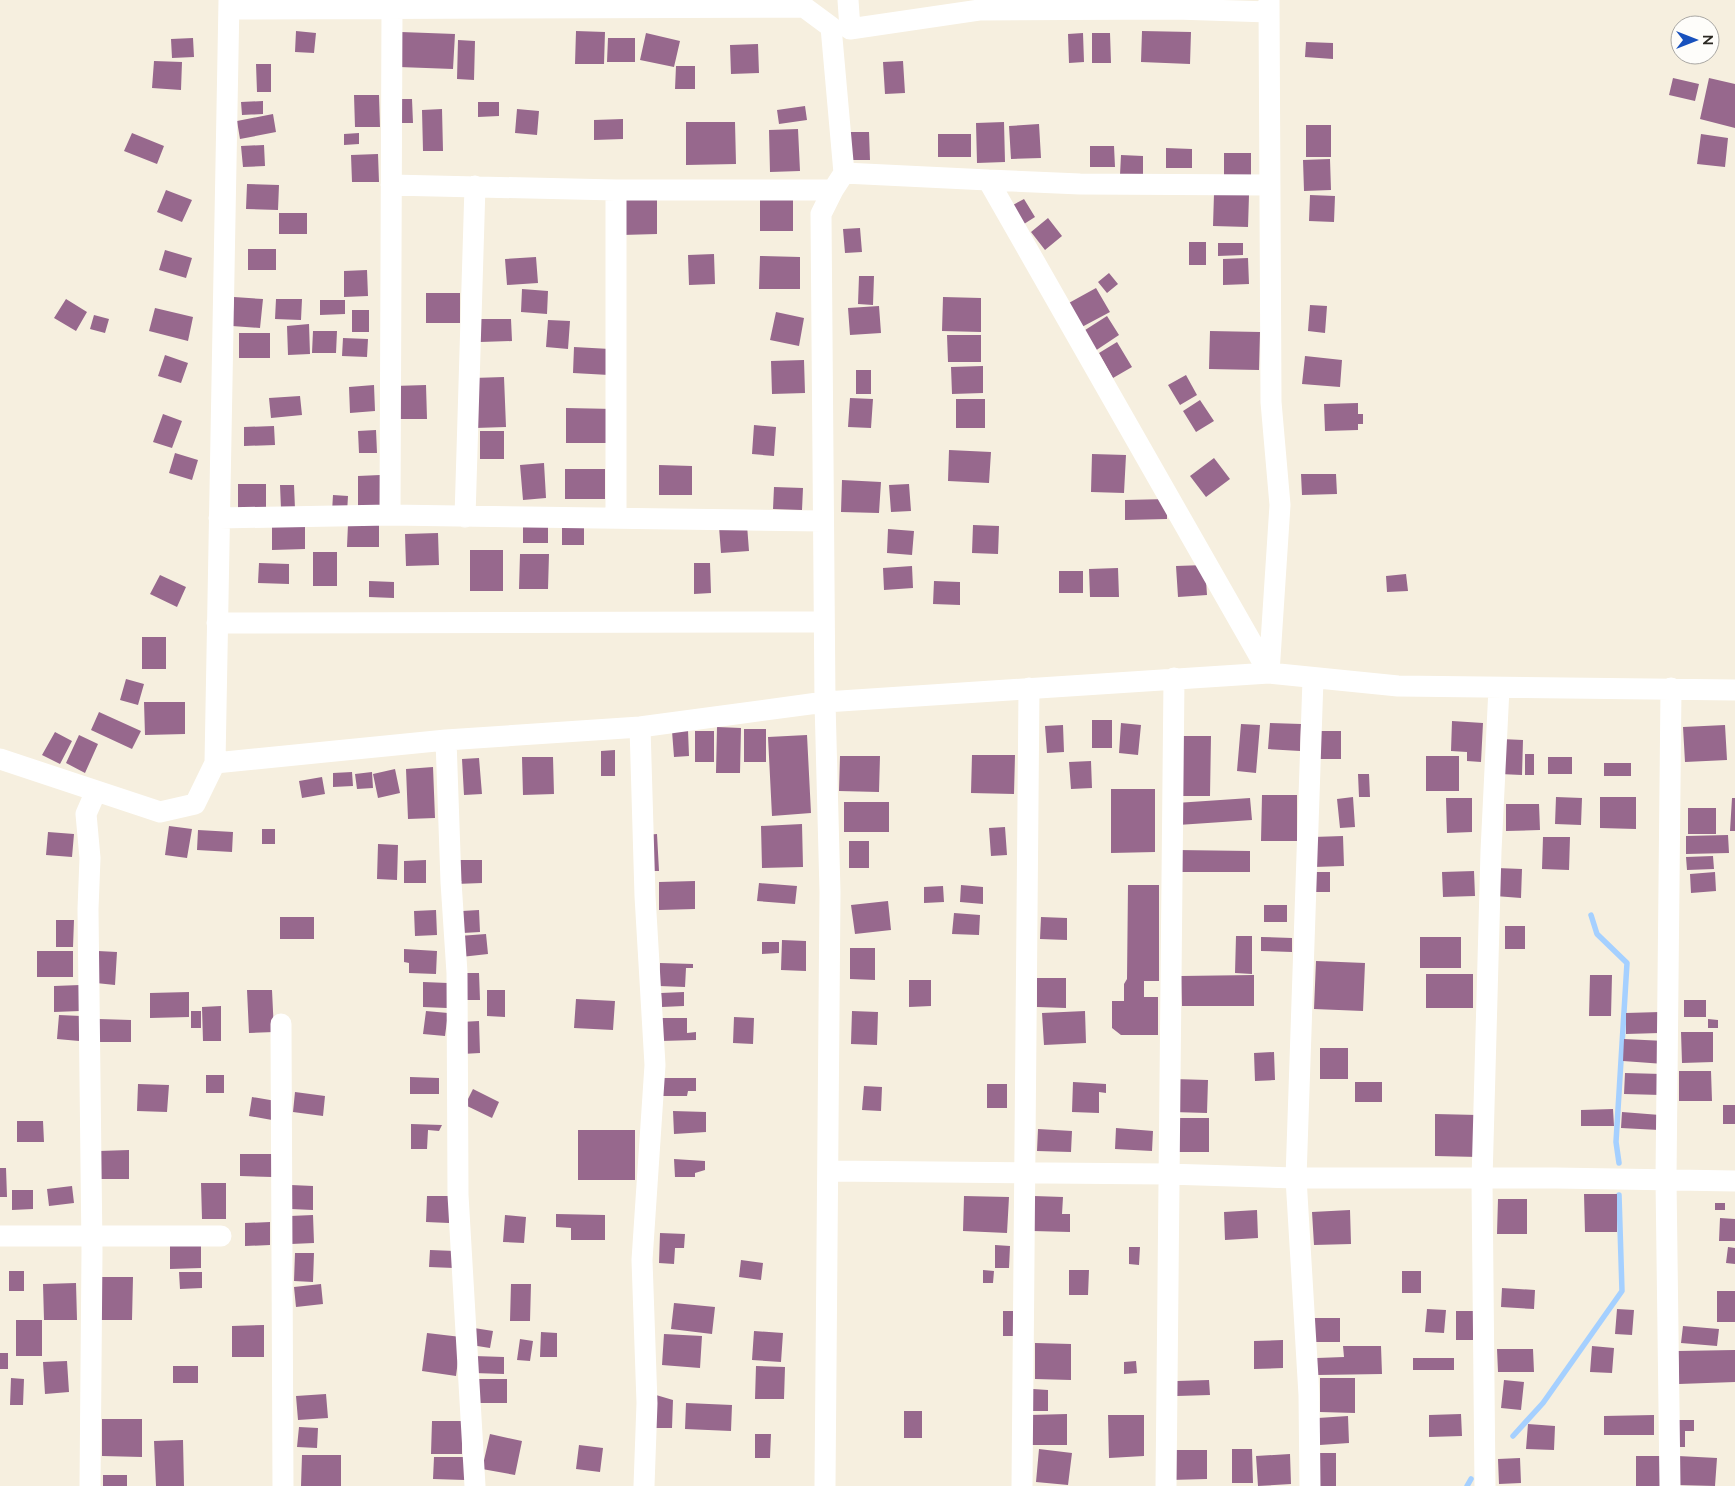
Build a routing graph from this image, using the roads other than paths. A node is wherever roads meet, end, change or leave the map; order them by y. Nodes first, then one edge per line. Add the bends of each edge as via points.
1 (848, 0) edge
2 (229, 4) edge
3 (625, 4) edge
4 (1269, 6) edge
5 (392, 8) junction
6 (840, 28) junction
7 (988, 180) junction
8 (838, 182) junction
9 (391, 185) junction
10 (1269, 185) junction
11 (475, 186) junction
12 (616, 190) junction
13 (390, 515) junction
14 (465, 517) junction
15 (219, 518) junction
16 (616, 518) junction
17 (824, 521) junction
18 (824, 622) junction
19 (217, 623) junction
20 (1269, 673) junction
21 (1174, 678) junction
22 (1313, 679) junction
23 (1029, 688) junction
24 (1499, 688) junction
25 (1671, 688) junction
26 (1735, 690) edge
27 (825, 702) junction
28 (640, 727) junction
29 (446, 740) junction
30 (0, 759) edge
31 (215, 764) junction
32 (96, 791) junction
33 (282, 1024) dead end
34 (828, 1171) junction
35 (1026, 1173) junction
36 (1167, 1174) junction
37 (1296, 1178) junction
38 (1666, 1179) junction
39 (1482, 1180) junction
40 (1735, 1181) edge
41 (0, 1236) edge
42 (221, 1236) dead end
43 (91, 1238) junction
44 (90, 1486) edge
45 (283, 1486) edge
46 (475, 1486) edge
47 (644, 1486) edge
48 (825, 1486) edge
49 (1022, 1486) edge
50 (1166, 1486) edge
51 (1310, 1486) edge
52 (1486, 1486) edge
53 (1670, 1486) edge

1 - 6 street
2 - 5 street
2 - 15 street
3 - 5 street
3 - 6 street via 804,7
4 - 6 street via 979,10
4 - 10 street
5 - 9 street
6 - 8 street
7 - 8 street
7 - 10 street
7 - 20 street
8 - 12 street
8 - 17 street via 820,214
9 - 11 street
9 - 13 street
10 - 20 street via 1271,402 1280,505
11 - 12 street
11 - 14 street
12 - 16 street
13 - 14 street
13 - 15 street
14 - 16 street
15 - 19 street
16 - 17 street
17 - 18 street
18 - 19 street
18 - 27 street
19 - 31 street
20 - 21 street
20 - 22 street
21 - 23 street
21 - 36 street
22 - 24 street via 1398,686
22 - 37 street
23 - 27 street
23 - 35 street
24 - 25 street
24 - 39 street
25 - 26 street
25 - 38 street
27 - 28 street
27 - 34 street via 830,892
28 - 29 street
28 - 47 street via 655,1065 642,1260 647,1403
29 - 31 street
29 - 46 street via 450,882 457,973 458,1195
30 - 32 street
31 - 32 street via 196,804 160,812
32 - 43 street via 86,814 90,858
33 - 45 street
34 - 35 street
34 - 48 street
35 - 36 street
35 - 49 street
36 - 37 street
36 - 50 street
37 - 39 street
37 - 51 street via 1309,1395
38 - 39 street
38 - 40 street
38 - 53 street
39 - 52 street
41 - 43 street
42 - 43 street
43 - 44 street

